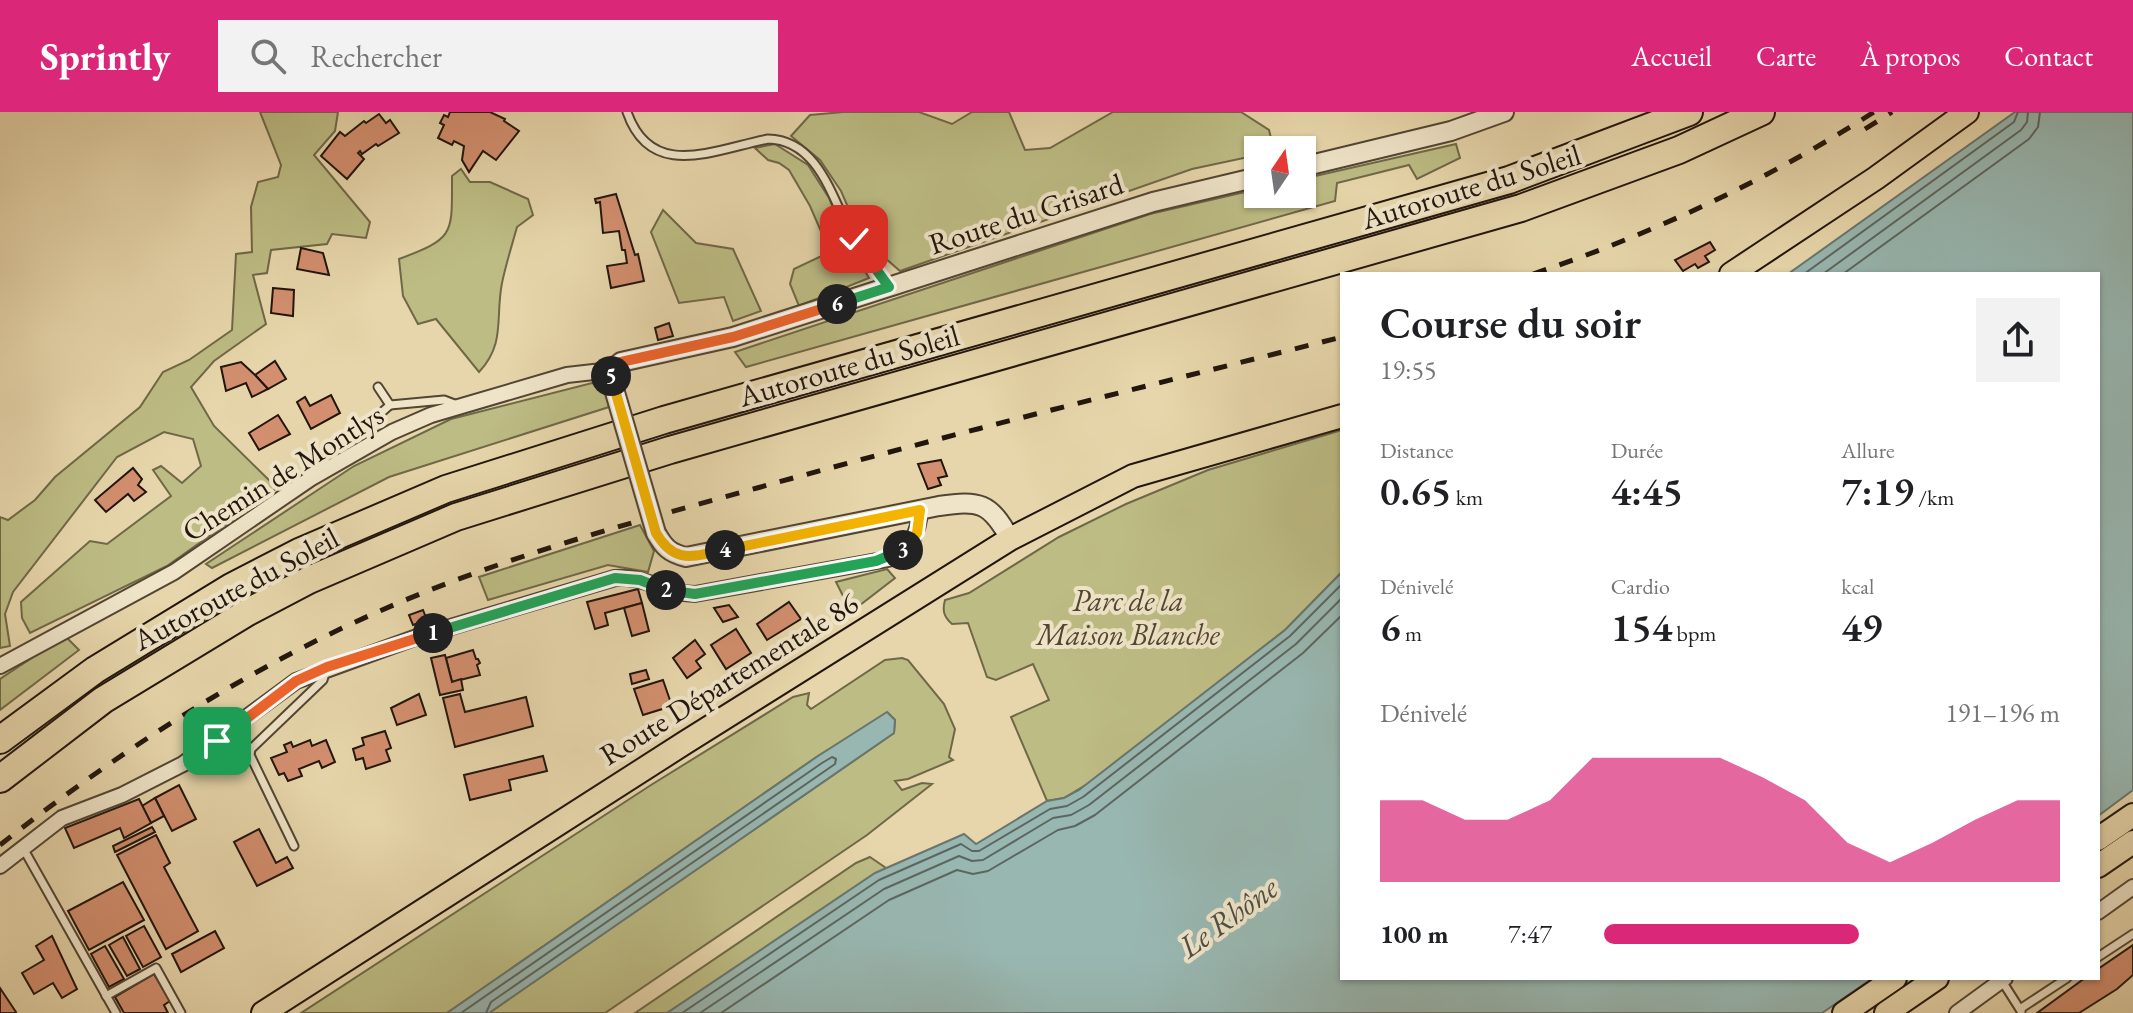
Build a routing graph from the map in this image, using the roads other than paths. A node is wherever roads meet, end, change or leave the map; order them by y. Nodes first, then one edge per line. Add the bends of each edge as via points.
1 (627, 112) edge
2 (1504, 112) edge
3 (1689, 112) edge
4 (1761, 112) edge
5 (1967, 112) edge
6 (1316, 164) edge
7 (1244, 180) edge
8 (1734, 272) edge
9 (889, 287) junction
10 (612, 376) junction
11 (378, 387) dead end
12 (390, 405) junction
13 (460, 407) junction
14 (1340, 417) edge
15 (310, 459) dead end
16 (920, 510) junction
17 (1010, 539) junction
18 (0, 666) edge
19 (327, 667) junction
20 (0, 740) edge
21 (0, 779) edge
22 (2133, 815) edge
23 (2100, 838) edge
24 (2133, 842) edge
25 (294, 846) dead end
26 (22, 847) junction
27 (2100, 865) edge
28 (0, 866) edge
29 (2133, 887) edge
30 (2100, 911) edge
31 (2133, 934) edge
32 (2100, 956) edge
33 (1892, 980) edge
34 (1934, 980) edge
35 (2002, 980) edge
36 (2004, 980) edge
37 (2064, 980) edge
38 (106, 996) junction
39 (2021, 1011) edge
40 (116, 1013) edge
41 (181, 1013) edge
42 (263, 1013) edge
43 (1844, 1013) edge
44 (1886, 1013) edge
45 (1957, 1013) edge

1 - 9 lane via 644,144 672,156 768,139 781,139 807,155 829,183 854,239
2 - 6 street via 1451,131
3 - 20 highway, Autoroute du Soleil via 1509,180 679,416 446,489 231,587 95,670
4 - 21 highway, Autoroute du Soleil via 1679,150 1521,208 670,450 456,517 309,580 235,619 103,700
5 - 8 main road
7 - 9 street, Route du Grisard via 1153,202
9 - 10 street, Route du Grisard via 733,337 621,362
10 - 13 street, Chemin de Montlys via 567,375
10 - 16 street, bridge via 656,533 674,554 686,557
11 - 12 lane
12 - 13 lane via 444,400
12 - 15 lane via 364,428
13 - 18 street, Chemin de Montlys via 392,432 349,455 174,572
14 - 17 main road, Route Départementale 86 via 1133,476
16 - 17 street via 979,504 992,511
16 - 19 street via 917,533 888,559 695,594 679,594 627,576 615,578
17 - 42 main road, Route Départementale 86
19 - 25 lane via 323,680 251,749
19 - 26 street via 296,681 183,764 62,818
22 - 23 main road
24 - 27 main road
26 - 28 street
26 - 38 lane
29 - 30 street
31 - 32 lane
33 - 43 main road
34 - 44 main road
35 - 45 street
36 - 39 lane
37 - 39 lane
38 - 40 lane
38 - 41 lane via 156,968

